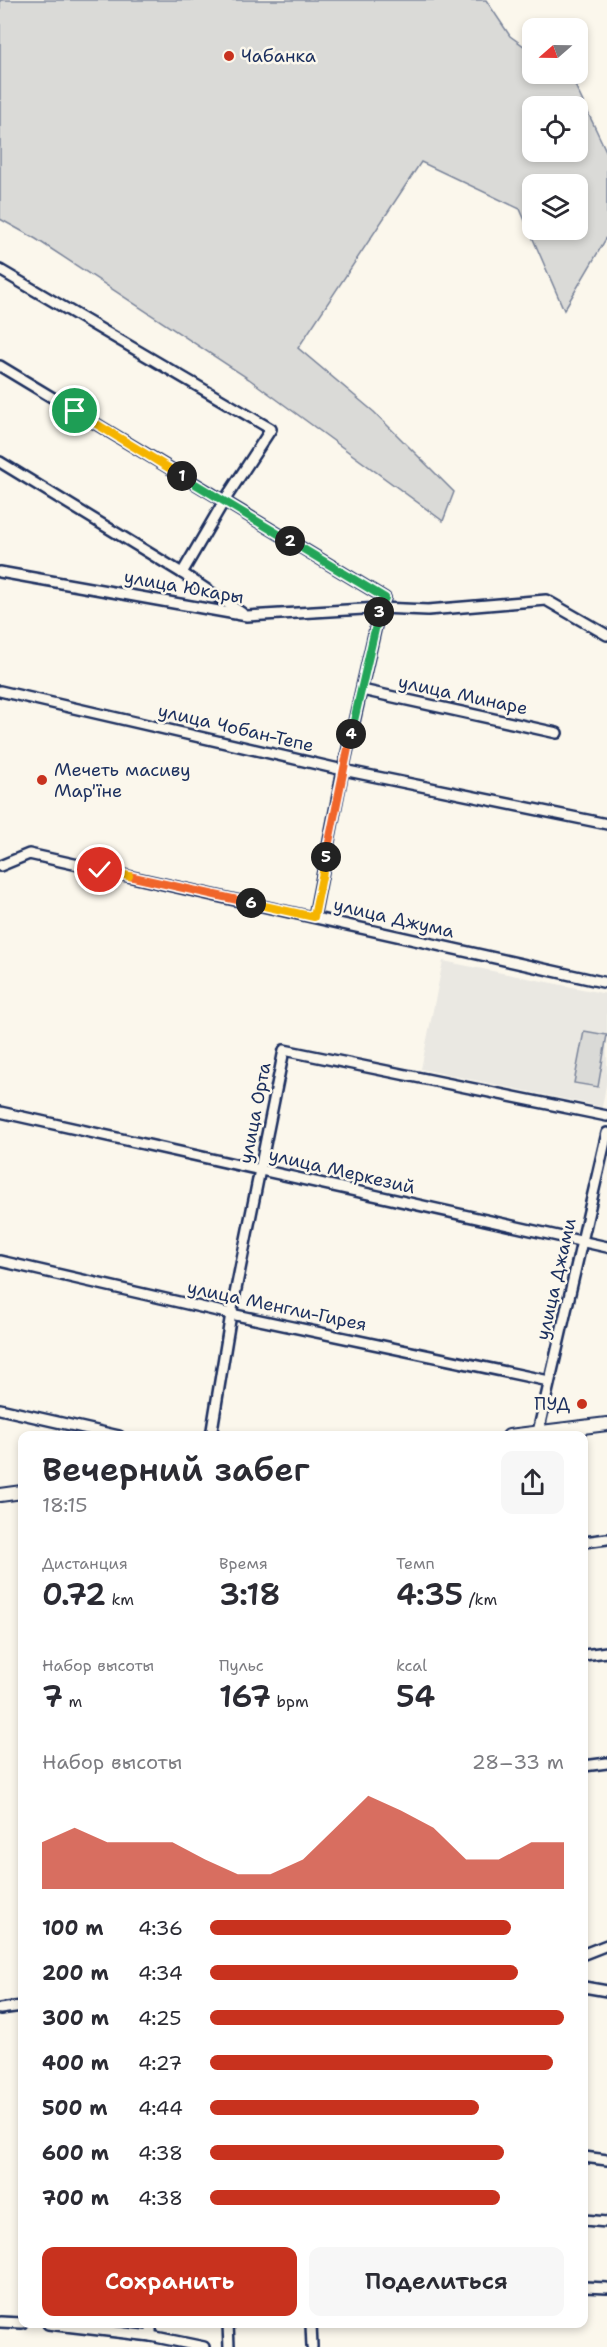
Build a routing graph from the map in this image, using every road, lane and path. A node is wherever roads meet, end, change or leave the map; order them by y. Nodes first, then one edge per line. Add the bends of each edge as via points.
1 (0, 270) edge
2 (0, 366) edge
3 (0, 462) edge
4 (224, 501) junction
5 (0, 572) edge
6 (182, 573) junction
7 (380, 608) junction
8 (246, 616) junction
9 (607, 635) edge
10 (362, 690) junction
11 (0, 691) edge
12 (558, 732) dead end
13 (343, 770) junction
14 (607, 824) edge
15 (0, 866) edge
16 (314, 917) junction
17 (607, 983) edge
18 (0, 1112) edge
19 (607, 1116) edge
20 (607, 1133) edge
21 (261, 1169) junction
22 (582, 1242) junction
23 (607, 1247) edge
24 (0, 1261) edge
25 (231, 1314) junction
26 (549, 1381) junction
27 (0, 1409) edge
28 (607, 1424) edge
29 (96, 1431) edge
30 (212, 1431) edge
31 (538, 1431) edge
32 (547, 1431) edge
33 (18, 1493) edge
34 (0, 1495) edge
35 (607, 1539) edge
36 (588, 1541) edge
37 (607, 1652) edge
38 (588, 1654) edge
39 (607, 1763) edge
40 (588, 1765) edge
41 (607, 1945) edge
42 (588, 1952) edge
43 (588, 1988) edge
44 (607, 1991) edge
45 (18, 2007) edge
46 (0, 2009) edge
47 (588, 2158) edge
48 (607, 2160) edge
49 (588, 2220) edge
50 (607, 2222) edge
51 (588, 2287) edge
52 (607, 2288) edge
53 (0, 2322) edge
54 (18, 2323) edge
55 (90, 2328) edge
56 (150, 2328) edge
57 (228, 2328) edge
58 (311, 2328) edge
59 (151, 2336) junction
60 (204, 2347) edge
61 (229, 2347) edge
62 (312, 2347) edge

1 - 4 street via 272,429
2 - 4 street
3 - 6 street
4 - 6 street
4 - 7 street via 385,598
5 - 8 street, улица Юкары
6 - 8 street
7 - 8 street, улица Юкары
7 - 9 street, улица Юкары via 428,610 546,600
7 - 10 street
10 - 12 street, улица Минаре
10 - 13 street
11 - 13 street, улица Чобан-Тепе
13 - 14 street, улица Чобан-Тепе
13 - 16 street
15 - 16 street, улица Джума via 29,854
16 - 17 street, улица Джума
18 - 21 street, улица Меркезий
19 - 21 street, улица Орта via 284,1050
20 - 22 street, улица Джами
21 - 22 street, улица Меркезий
21 - 25 street, улица Орта
22 - 23 street, улица Меркезий
22 - 26 street, улица Джами
24 - 25 street, улица Менгли-Гирея
25 - 26 street, улица Менгли-Гирея
25 - 30 street, улица Орта
26 - 31 street, улица Джами
27 - 29 street
28 - 32 main road
33 - 34 main road
35 - 36 street
37 - 38 street
39 - 40 street
41 - 42 street
43 - 44 street
45 - 46 street
47 - 48 street
49 - 50 street
51 - 52 street
53 - 54 street
55 - 59 street
56 - 59 street
57 - 61 street
58 - 62 street
59 - 60 street

